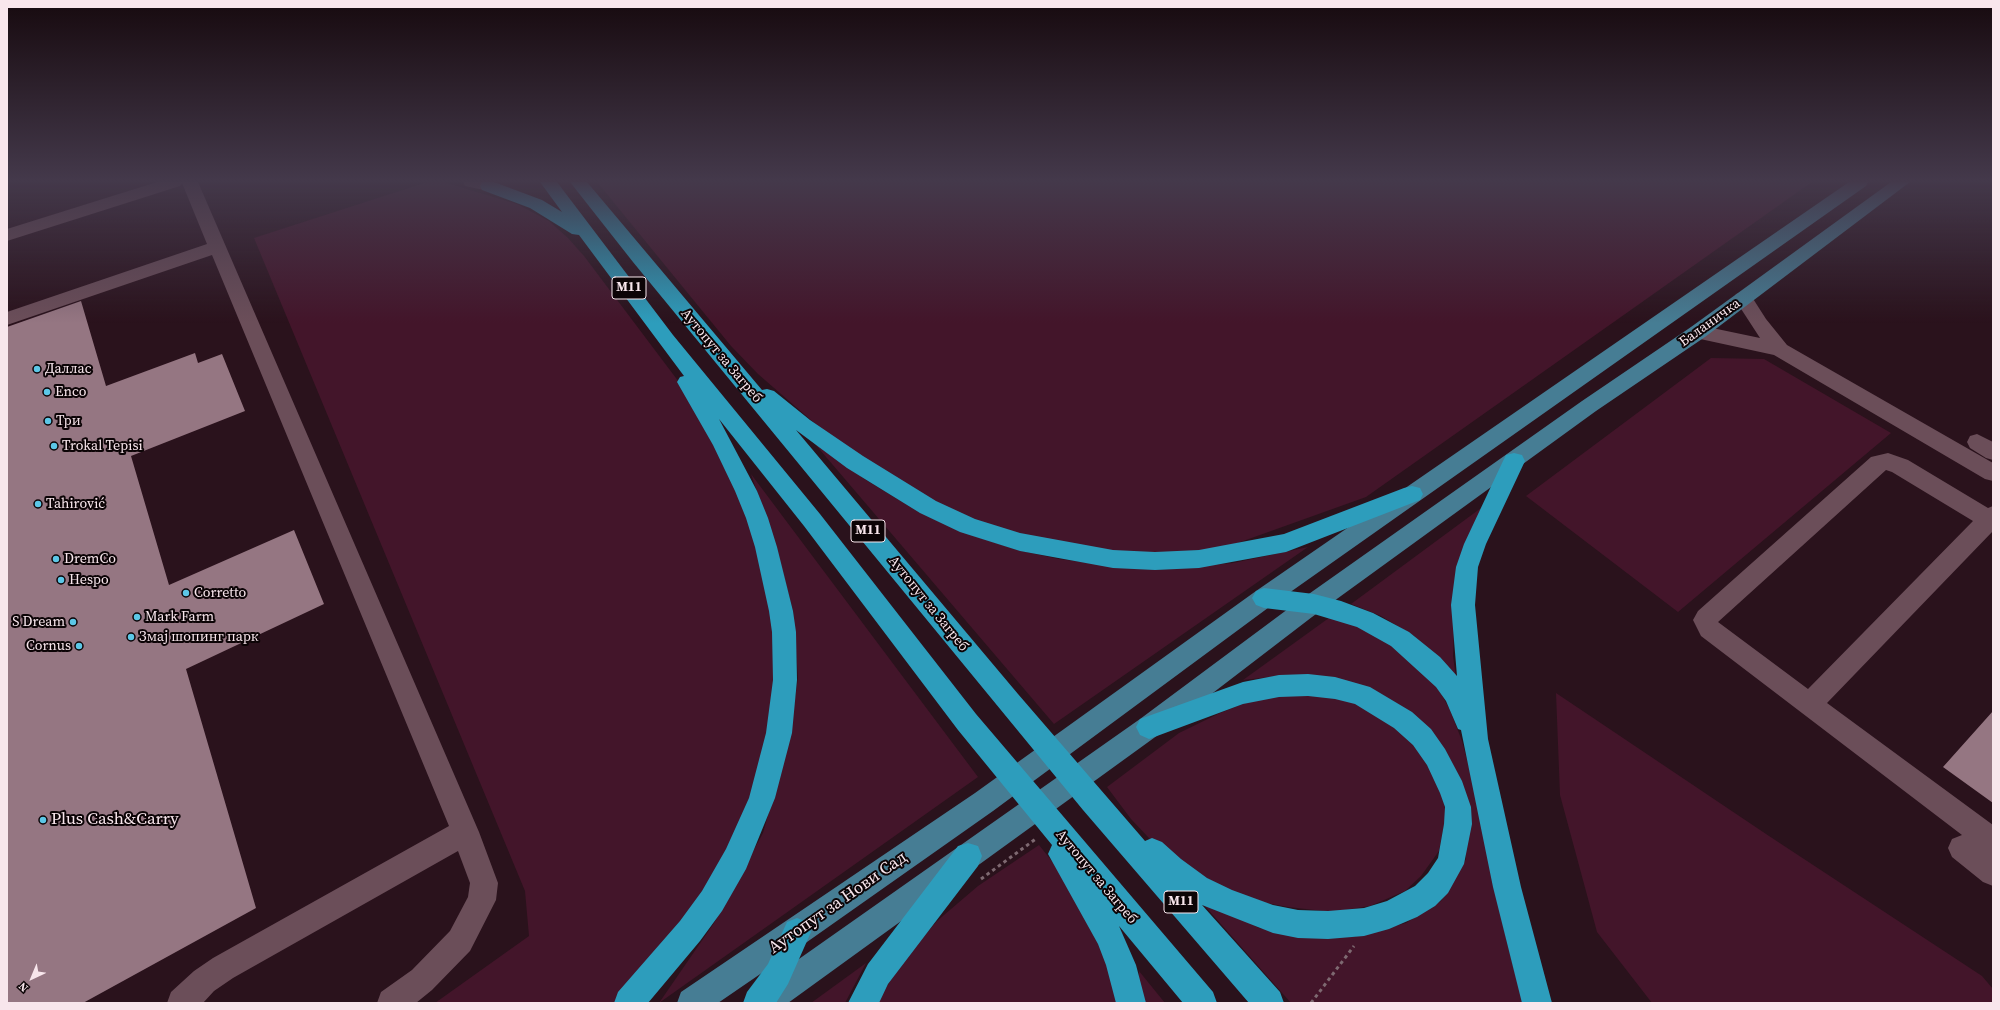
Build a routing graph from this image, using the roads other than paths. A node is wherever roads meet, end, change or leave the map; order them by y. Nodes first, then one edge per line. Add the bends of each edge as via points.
1 (25, 229) edge
2 (210, 229) edge
3 (577, 229) edge
4 (584, 229) edge
5 (616, 229) edge
6 (1793, 229) edge
7 (1837, 229) edge
8 (7, 235) edge
9 (591, 238) junction
10 (217, 247) junction
11 (1743, 298) junction
12 (7, 319) edge
13 (1698, 332) junction
14 (666, 340) junction
15 (1780, 350) junction
16 (725, 362) junction
17 (1565, 389) junction
18 (1590, 406) junction
19 (1514, 461) junction
20 (1993, 473) edge
21 (1412, 494) junction
22 (1992, 519) edge
23 (1264, 598) junction
24 (1314, 604) junction
25 (1809, 705) junction
26 (1149, 727) junction
27 (1475, 739) junction
28 (1092, 801) junction
29 (465, 832) junction
30 (1993, 842) edge
31 (1962, 848) dead end
32 (968, 856) junction
33 (1993, 872) edge
34 (1084, 877) junction
35 (797, 932) junction
36 (182, 1003) edge
37 (392, 1003) edge
38 (629, 1003) edge
39 (692, 1003) edge
40 (758, 1003) edge
41 (763, 1003) edge
42 (863, 1003) edge
43 (1131, 1003) edge
44 (1202, 1003) edge
45 (1269, 1003) edge
46 (1537, 1003) edge

1 - 8 lane
2 - 10 lane
3 - 9 highway
4 - 9 highway, M11
5 - 16 highway, Аутопут за Загреб / M11
6 - 17 main road, Баланичка
7 - 11 main road, Баланичка
9 - 14 highway, M11
10 - 12 lane
10 - 29 lane
11 - 13 main road, Баланичка
11 - 15 lane via 1759,324
13 - 15 lane
13 - 18 main road, Баланичка
14 - 34 highway, M11 via 812,520 967,722 1025,791
14 - 38 highway via 688,386 740,478 757,518 781,611 785,680 779,733 762,798 736,859 712,901 690,931
15 - 20 lane
16 - 21 highway via 803,425 855,462 928,507 968,526 1020,542 1113,559 1199,559 1286,543
16 - 28 highway, Аутопут за Загреб / M11
17 - 18 main road
17 - 21 main road, Баланичка
18 - 19 main road, Баланичка
19 - 24 main road, Баланичка
19 - 27 highway via 1474,544 1467,567 1463,605
21 - 23 main road, Баланичка
22 - 25 lane
22 - 25 lane via 1900,466 1888,462 1879,463 1706,618 1709,629
23 - 24 highway
23 - 35 main road, Аутопут за Нови Сад via 984,802
24 - 26 main road, Баланичка
24 - 27 highway via 1365,620 1416,651 1445,679 1456,695
25 - 30 lane
26 - 28 highway via 1242,693 1279,686 1308,685 1335,688 1361,695 1403,720 1422,737 1453,790 1458,806 1458,824 1450,864 1438,883 1425,896 1389,915 1349,923 1298,924 1249,911 1197,888
26 - 32 main road, Баланичка
27 - 46 highway via 1507,887
28 - 45 highway, Аутопут за Загреб / M11
29 - 36 lane via 223,968 204,981
29 - 37 lane via 484,883 482,900 460,941 422,980
31 - 33 lane
32 - 41 main road
32 - 42 highway via 878,974
34 - 43 highway via 1121,965
34 - 44 highway, Аутопут за Загреб
35 - 39 main road, Аутопут за Нови Сад
35 - 40 highway via 778,974

